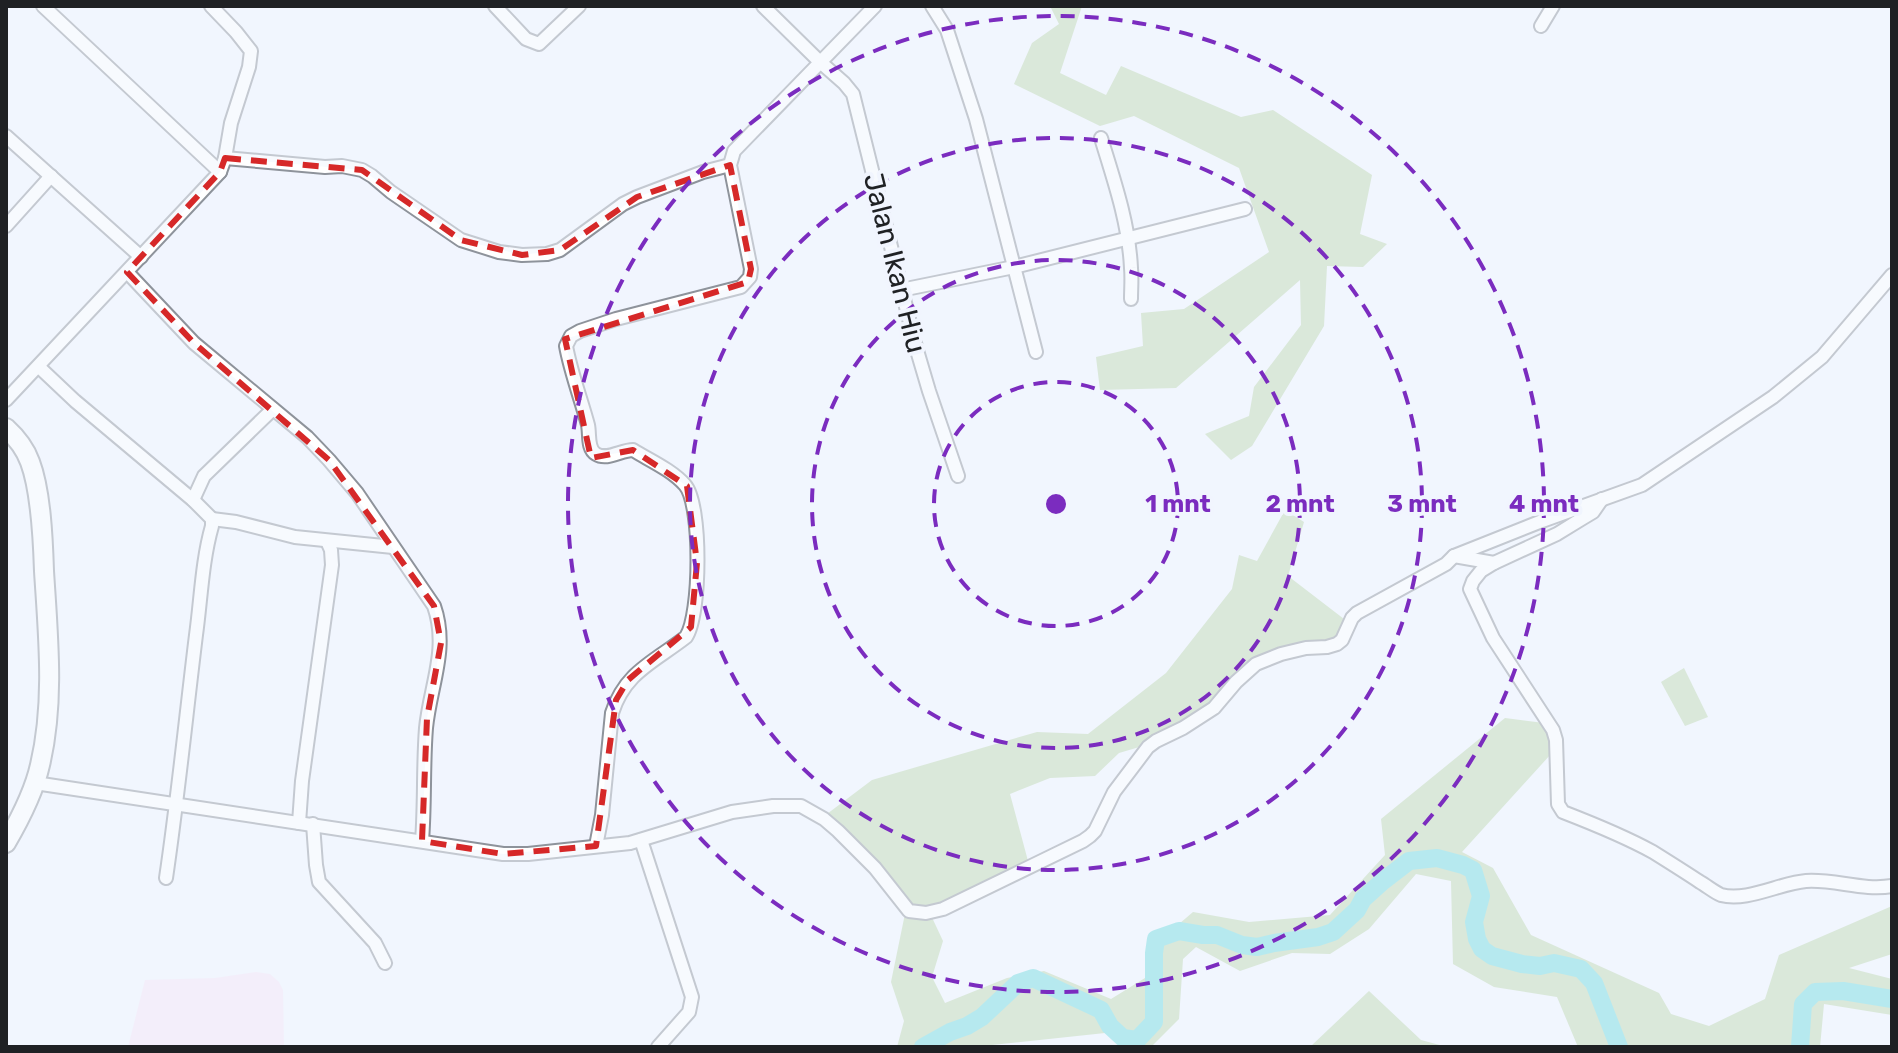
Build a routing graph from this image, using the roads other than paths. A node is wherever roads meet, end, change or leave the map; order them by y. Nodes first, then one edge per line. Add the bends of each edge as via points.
1 (43, 6) edge
2 (211, 6) edge
3 (495, 6) edge
4 (763, 6) edge
5 (875, 6) edge
6 (932, 6) edge
7 (1553, 6) edge
8 (572, 8) edge
9 (1541, 26) dead end
10 (819, 61) junction
11 (6, 136) edge
12 (1101, 138) dead end
13 (225, 158) junction
14 (730, 165) junction
15 (220, 172) junction
16 (51, 176) junction
17 (1245, 209) dead end
18 (6, 226) edge
19 (1127, 239) junction
20 (141, 257) junction
21 (1014, 267) junction
22 (127, 272) junction
23 (1892, 275) edge
24 (901, 290) junction
25 (1131, 299) dead end
26 (1036, 352) dead end
27 (39, 367) junction
28 (6, 400) edge
29 (273, 409) junction
30 (6, 428) edge
31 (204, 476) junction
32 (958, 476) dead end
33 (177, 487) junction
34 (1602, 499) junction
35 (193, 500) junction
36 (212, 519) junction
37 (327, 541) junction
38 (393, 547) junction
39 (1454, 556) junction
40 (1494, 563) junction
41 (35, 783) junction
42 (176, 805) junction
43 (299, 823) junction
44 (313, 824) junction
45 (641, 840) junction
46 (422, 841) junction
47 (6, 843) edge
48 (596, 846) junction
49 (166, 878) dead end
50 (1892, 886) edge
51 (385, 963) dead end
52 (658, 1047) edge

1 - 15 street
2 - 13 street via 251,51
3 - 8 street via 526,39 539,44
4 - 10 street, Jalan Ikan Hiu
5 - 10 street
6 - 21 street via 947,30 976,119
7 - 9 street
10 - 14 street via 734,151
10 - 24 street, Jalan Ikan Hiu via 844,83 857,105
11 - 16 street
12 - 19 street
13 - 14 street via 362,170 461,240 522,255 560,250 623,204
13 - 15 street
14 - 48 street via 751,269 748,282 580,331 566,346 590,448 604,456 633,450 675,477 687,486 695,525 697,587 691,627 686,637 628,680 616,700
15 - 20 street
16 - 18 street
16 - 20 street
17 - 19 street
19 - 21 street
19 - 25 street
20 - 22 street
21 - 24 street
21 - 26 street
22 - 27 street
22 - 29 street via 194,343
23 - 34 street via 1822,357 1773,397 1642,485
24 - 32 street, Jalan Ikan Hiu
27 - 28 street
27 - 33 street
29 - 31 street
29 - 38 street via 329,460
30 - 41 highway via 29,460 42,529 48,720
31 - 33 street
31 - 35 street
33 - 35 street
34 - 39 street
34 - 40 street via 1593,512 1570,526
35 - 36 street
36 - 37 street
36 - 42 street
37 - 38 street
37 - 43 street via 332,565
38 - 46 street via 434,606 440,629 426,733
39 - 40 street
39 - 45 street via 1357,613 1337,644 1256,664 1214,708 1156,741 1138,759 1095,831 1083,841 943,909 909,911 838,831 801,806 732,812
40 - 50 street via 1481,571 1470,589 1493,638 1553,730 1563,812 1615,832 1720,894 1753,894 1806,881
41 - 42 street
41 - 47 highway
42 - 43 street
42 - 49 street
43 - 44 street
44 - 46 street
44 - 51 street via 322,888 375,943
45 - 48 street
45 - 52 street via 692,997 689,1012
46 - 48 street via 503,854

